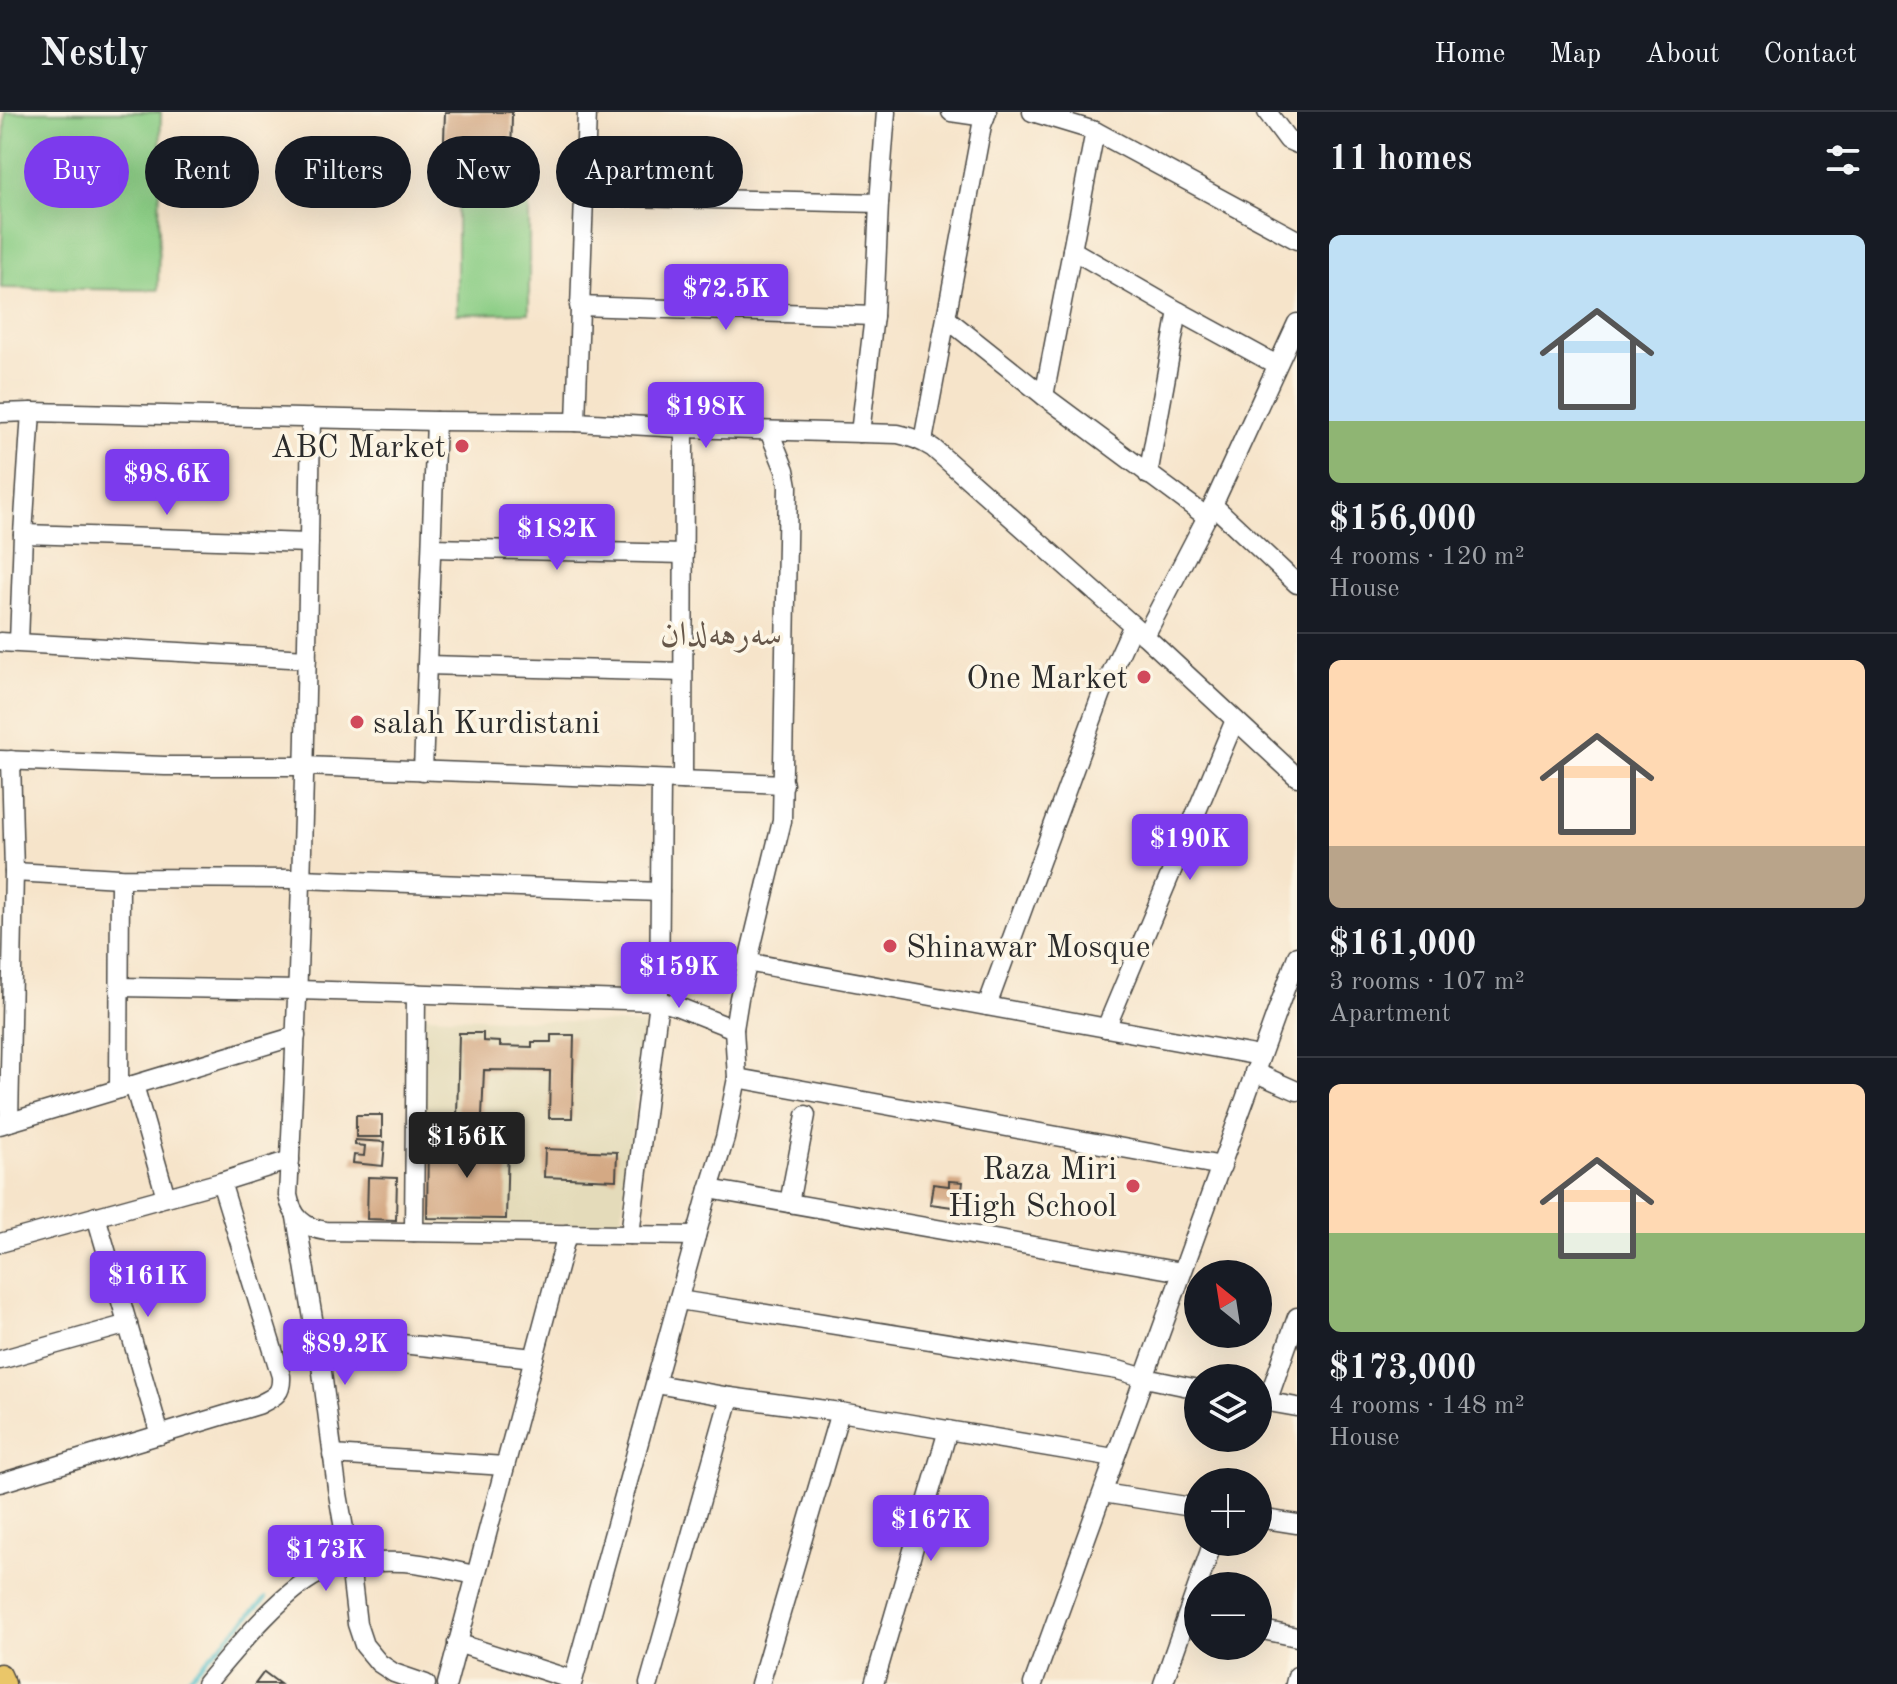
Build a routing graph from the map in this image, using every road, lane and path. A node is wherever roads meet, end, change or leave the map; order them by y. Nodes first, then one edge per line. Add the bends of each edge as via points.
1 (587, 112) edge
2 (886, 112) edge
3 (951, 112) edge
4 (1032, 112) edge
5 (1267, 112) edge
6 (986, 114) edge
7 (1095, 131) junction
8 (586, 136) edge
9 (1297, 144) edge
10 (743, 200) edge
11 (879, 203) junction
12 (583, 208) edge
13 (1297, 240) edge
14 (1072, 250) junction
15 (579, 306) junction
16 (1178, 311) junction
17 (874, 316) junction
18 (946, 318) junction
19 (1297, 323) edge
20 (1277, 365) junction
21 (1044, 396) junction
22 (31, 412) junction
23 (0, 413) edge
24 (311, 418) junction
25 (436, 421) junction
26 (576, 422) junction
27 (684, 428) junction
28 (769, 431) junction
29 (860, 433) junction
30 (923, 441) junction
31 (1148, 475) junction
32 (1210, 511) junction
33 (23, 534) junction
34 (309, 543) junction
35 (432, 548) junction
36 (684, 554) junction
37 (1297, 584) edge
38 (1139, 631) junction
39 (0, 642) edge
40 (19, 642) junction
41 (307, 659) junction
42 (427, 665) junction
43 (683, 672) junction
44 (1235, 720) junction
45 (6, 760) edge
46 (304, 766) junction
47 (423, 771) junction
48 (1297, 777) edge
49 (661, 780) junction
50 (683, 780) junction
51 (784, 784) junction
52 (14, 872) junction
53 (120, 878) junction
54 (300, 879) junction
55 (660, 892) junction
56 (1297, 956) edge
57 (746, 962) junction
58 (119, 987) junction
59 (298, 990) junction
60 (416, 993) junction
61 (659, 1001) junction
62 (987, 1006) junction
63 (1106, 1028) junction
64 (734, 1029) junction
65 (296, 1036) junction
66 (1257, 1064) junction
67 (737, 1078) junction
68 (126, 1087) junction
69 (1297, 1091) edge
70 (806, 1115) dead end
71 (5, 1123) edge
72 (290, 1160) junction
73 (1222, 1166) junction
74 (221, 1182) junction
75 (709, 1189) junction
76 (166, 1197) junction
77 (789, 1203) junction
78 (96, 1216) junction
79 (296, 1217) junction
80 (414, 1232) junction
81 (567, 1234) junction
82 (630, 1235) junction
83 (696, 1236) junction
84 (0, 1243) edge
85 (1182, 1272) junction
86 (679, 1300) junction
87 (1297, 1317) edge
88 (128, 1324) junction
89 (316, 1335) junction
90 (534, 1358) junction
91 (0, 1360) edge
92 (1272, 1377) edge
93 (1145, 1378) junction
94 (656, 1384) junction
95 (1184, 1386) edge
96 (730, 1397) junction
97 (1272, 1403) edge
98 (1297, 1407) edge
99 (840, 1412) junction
100 (948, 1430) junction
101 (160, 1435) junction
102 (332, 1455) junction
103 (1114, 1458) junction
104 (505, 1466) junction
105 (0, 1483) edge
106 (1103, 1493) junction
107 (1184, 1506) edge
108 (1272, 1520) edge
109 (1297, 1524) edge
110 (350, 1564) junction
111 (476, 1575) junction
112 (1272, 1632) edge
113 (1184, 1636) edge
114 (1297, 1637) edge
115 (457, 1643) junction
116 (0, 1675) edge
117 (1297, 1676) edge
118 (573, 1682) edge
119 (4, 1684) edge
120 (206, 1684) edge
121 (426, 1684) edge
122 (447, 1684) edge
123 (649, 1684) edge
124 (760, 1684) edge
125 (874, 1684) edge
126 (1033, 1684) edge
127 (1163, 1684) edge
128 (1295, 1684) edge

1 - 8 street
2 - 11 street
3 - 6 street
4 - 7 street
5 - 9 street
6 - 18 street
7 - 13 street
7 - 14 street
10 - 11 street
11 - 17 street
12 - 15 street
14 - 16 street
14 - 21 street
15 - 17 street
15 - 26 street
16 - 20 street
16 - 31 street
17 - 29 street
18 - 21 street
18 - 30 street
19 - 20 street
20 - 32 street
21 - 31 street
22 - 23 street
22 - 24 street
22 - 33 street
24 - 25 street
24 - 34 street
25 - 26 street
25 - 35 street
26 - 27 street
27 - 28 street
27 - 36 street
28 - 29 street
28 - 51 street via 788,486
29 - 30 street
30 - 38 street
31 - 32 street
32 - 37 street
32 - 38 street
33 - 34 street
33 - 40 street
34 - 41 street
35 - 36 street
35 - 42 street
36 - 43 street
38 - 44 street
38 - 62 street via 1102,693
39 - 40 street
40 - 41 street
41 - 46 street
42 - 43 street
42 - 47 street
43 - 50 street
44 - 48 street
44 - 63 street
45 - 46 street
45 - 52 street
46 - 47 street
46 - 54 street
47 - 49 street
49 - 50 street
49 - 55 street
50 - 51 street
51 - 57 street via 782,821
52 - 53 street
52 - 71 street
53 - 54 street
53 - 58 street
54 - 55 street
54 - 59 street
55 - 61 street
56 - 66 street
57 - 62 street
57 - 64 street
58 - 59 street
58 - 68 street
59 - 60 street
59 - 65 street
60 - 61 street
60 - 80 street
61 - 64 street
61 - 82 street
62 - 63 street
63 - 66 street
64 - 67 street
65 - 68 street
65 - 72 street
66 - 69 street
66 - 73 street
67 - 73 street
67 - 75 street
68 - 71 street
68 - 76 street
70 - 77 street
72 - 74 street
72 - 79 street via 288,1195
73 - 85 street
74 - 76 street
74 - 101 street via 282,1386 258,1405
75 - 77 street
75 - 83 street
76 - 78 street
77 - 85 street
78 - 84 street
78 - 88 street
79 - 80 street via 316,1230
79 - 89 street
80 - 81 street
81 - 82 street
81 - 90 street
82 - 83 street
83 - 86 street
85 - 93 street
86 - 93 street
86 - 94 street
87 - 92 street
88 - 91 street
88 - 101 street
89 - 90 street
89 - 102 street
90 - 104 street
93 - 95 street
93 - 103 street
94 - 96 street
94 - 118 street
96 - 99 street
96 - 123 street
97 - 98 street
99 - 100 street
99 - 124 street
100 - 103 street
100 - 125 street
101 - 105 street
102 - 104 street
102 - 110 street
103 - 106 street
104 - 111 street
106 - 107 street
106 - 126 street
108 - 109 street
110 - 111 street via 406,1562
110 - 120 street via 302,1584
110 - 121 street via 364,1645 394,1673
111 - 115 street
112 - 114 street
113 - 127 street
115 - 118 street
115 - 122 street
116 - 119 main road
117 - 128 street

